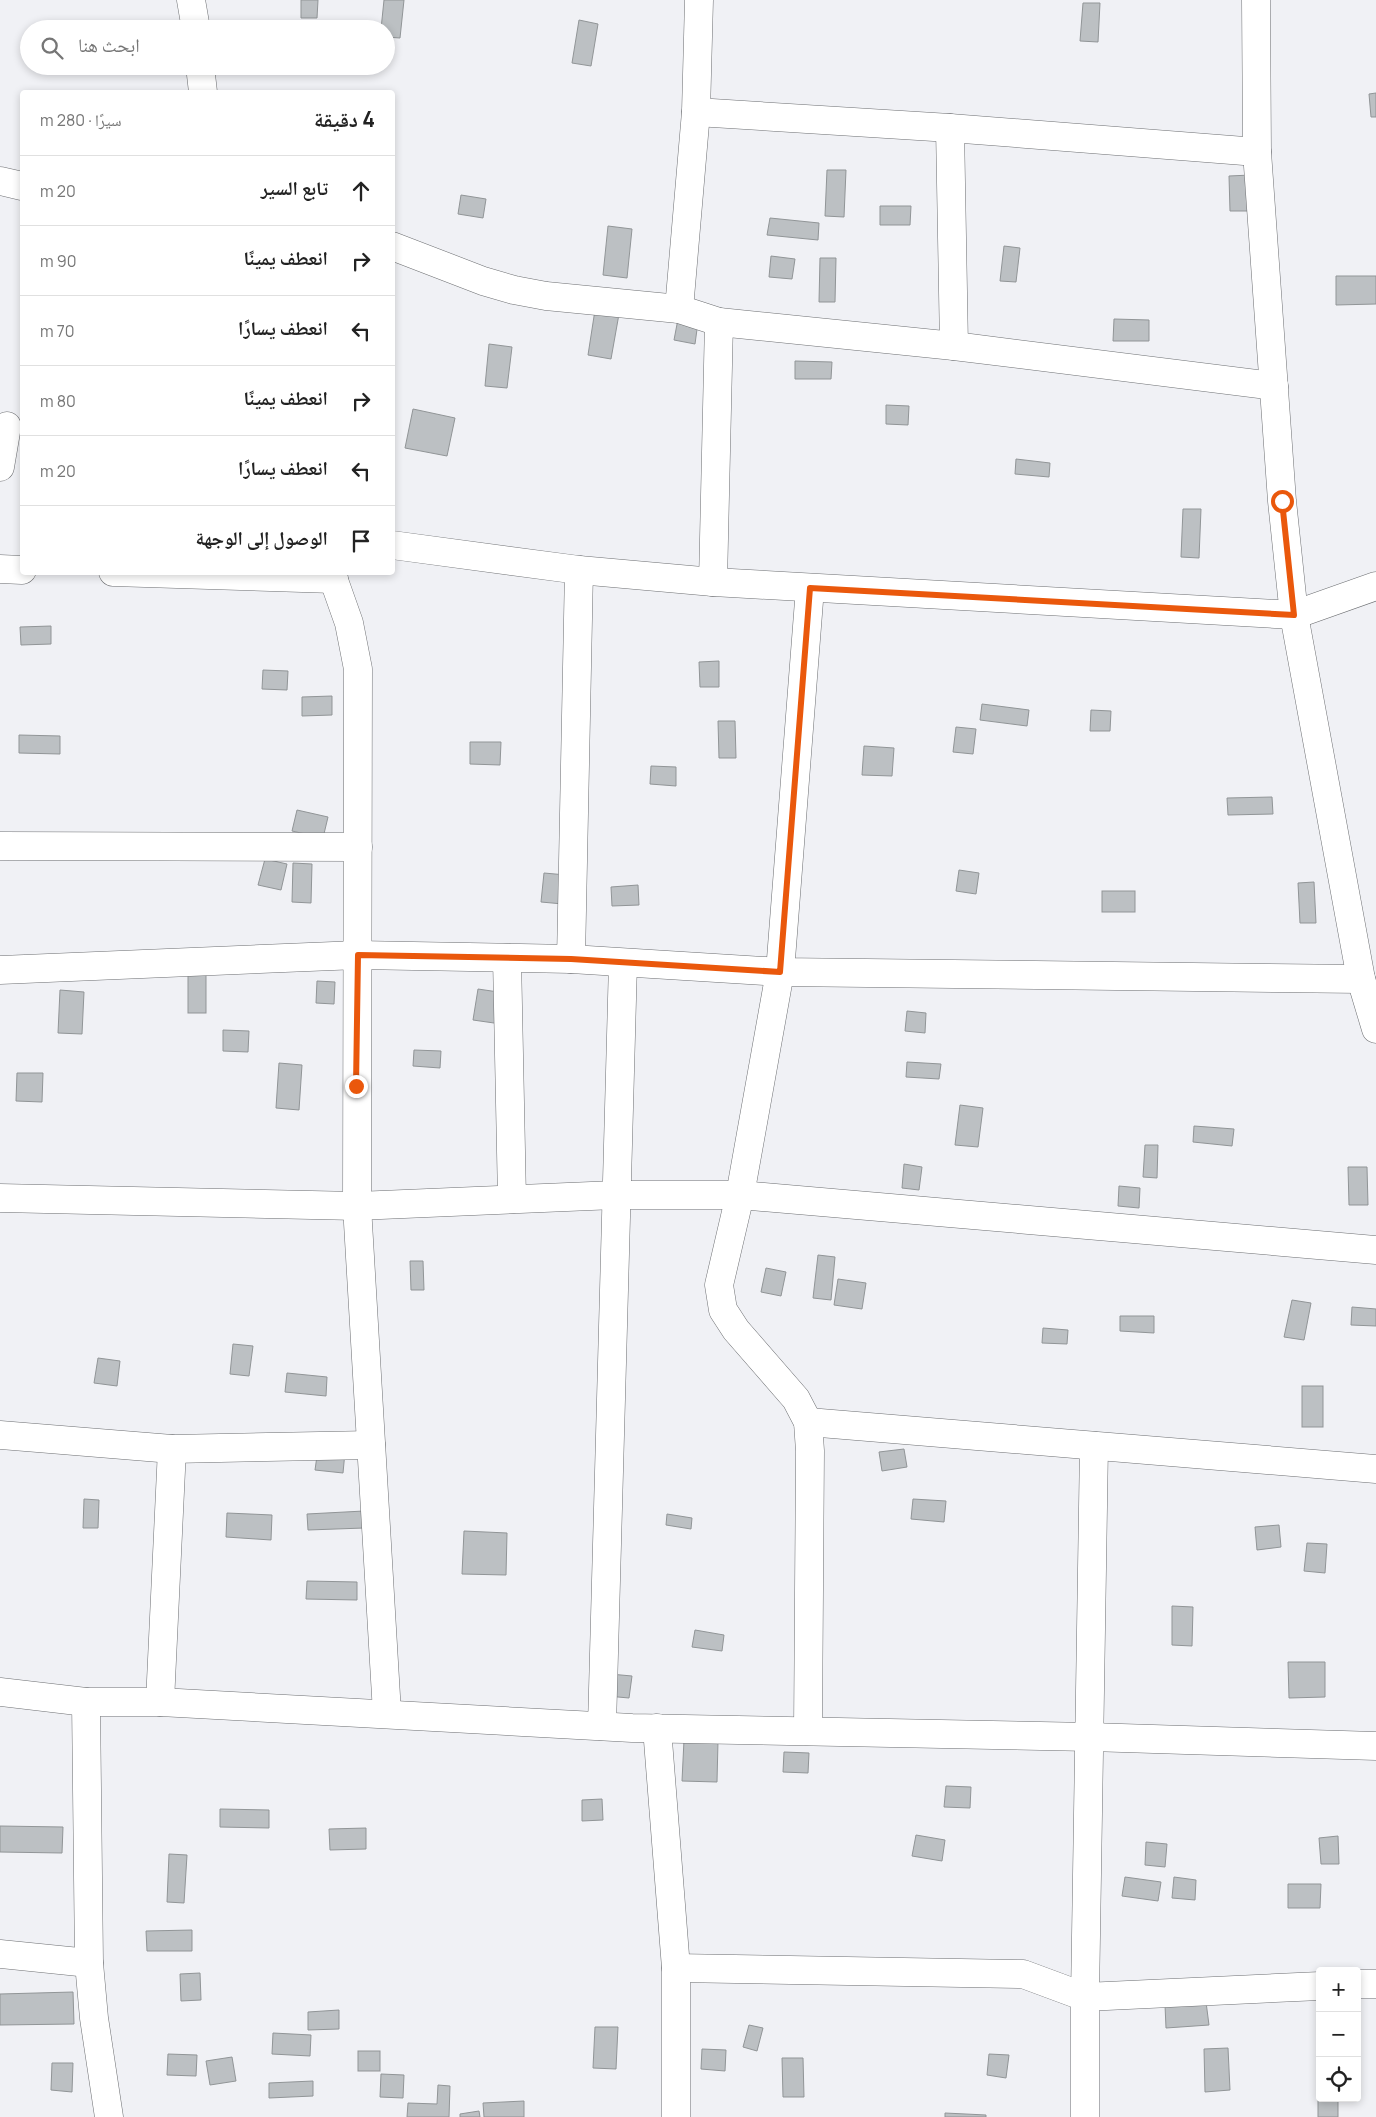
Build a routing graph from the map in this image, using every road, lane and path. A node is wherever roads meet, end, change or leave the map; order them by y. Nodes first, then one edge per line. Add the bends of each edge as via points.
1 (191, 0) edge
2 (699, 0) edge
3 (1256, 0) edge
4 (194, 20) edge
5 (201, 75) edge
6 (203, 90) edge
7 (696, 112) junction
8 (950, 128) junction
9 (1257, 152) junction
10 (0, 182) edge
11 (20, 186) edge
12 (395, 247) edge
13 (679, 309) junction
14 (719, 322) junction
15 (954, 346) junction
16 (1274, 386) junction
17 (10, 426) edge
18 (0, 467) edge
19 (395, 545) edge
20 (578, 570) junction
21 (277, 575) edge
22 (332, 576) edge
23 (713, 582) junction
24 (1376, 586) edge
25 (810, 588) junction
26 (1294, 615) junction
27 (0, 846) edge
28 (358, 848) junction
29 (358, 955) junction
30 (507, 958) junction
31 (571, 959) junction
32 (623, 963) junction
33 (0, 970) edge
34 (780, 972) junction
35 (1361, 979) junction
36 (1376, 1029) edge
37 (615, 1195) junction
38 (740, 1195) junction
39 (0, 1198) edge
40 (512, 1200) junction
41 (357, 1206) junction
42 (1376, 1250) edge
43 (808, 1422) junction
44 (0, 1435) edge
45 (371, 1445) junction
46 (1094, 1446) junction
47 (172, 1449) junction
48 (1376, 1469) edge
49 (0, 1692) edge
50 (86, 1702) junction
51 (160, 1702) junction
52 (387, 1713) junction
53 (602, 1726) junction
54 (657, 1728) junction
55 (808, 1731) junction
56 (1090, 1737) junction
57 (1376, 1746) edge
58 (0, 1954) edge
59 (89, 1963) junction
60 (676, 1968) junction
61 (1361, 1984) edge
62 (1376, 1984) edge
63 (1316, 1986) edge
64 (1085, 1997) junction
65 (109, 2117) edge
66 (676, 2117) edge
67 (1085, 2117) edge

1 - 4 street
2 - 7 street
3 - 9 street
5 - 6 street
7 - 8 street
7 - 13 street
8 - 9 street
8 - 15 street
9 - 16 street
10 - 11 street
12 - 13 street via 514,290
13 - 14 street
14 - 15 street
14 - 23 street
15 - 16 street
16 - 26 street
17 - 18 street
19 - 20 street
20 - 23 street
20 - 31 street
21 - 22 street
22 - 28 street via 349,623 358,669
23 - 25 street
24 - 26 street
25 - 26 street
25 - 34 street
26 - 35 street
27 - 28 street
28 - 29 street
29 - 30 street
29 - 33 street
29 - 41 street
30 - 31 street
30 - 40 street
31 - 32 street
32 - 34 street
32 - 37 street
34 - 35 street
34 - 38 street
35 - 36 street
37 - 38 street
37 - 40 street
37 - 53 street
38 - 42 street
38 - 43 street via 719,1285 723,1310 736,1330 796,1398
39 - 41 street
40 - 41 street
41 - 45 street
43 - 46 street
43 - 55 street
44 - 47 street
45 - 47 street
45 - 52 street
46 - 48 street
46 - 56 street
47 - 51 street
49 - 50 street
50 - 51 street
50 - 59 street
51 - 52 street
52 - 53 street
53 - 54 street
54 - 55 street
54 - 60 street
55 - 56 street
56 - 57 street
56 - 64 street
58 - 59 street
59 - 65 street
60 - 64 street via 1022,1974
60 - 66 street
61 - 62 street
63 - 64 street
64 - 67 street

